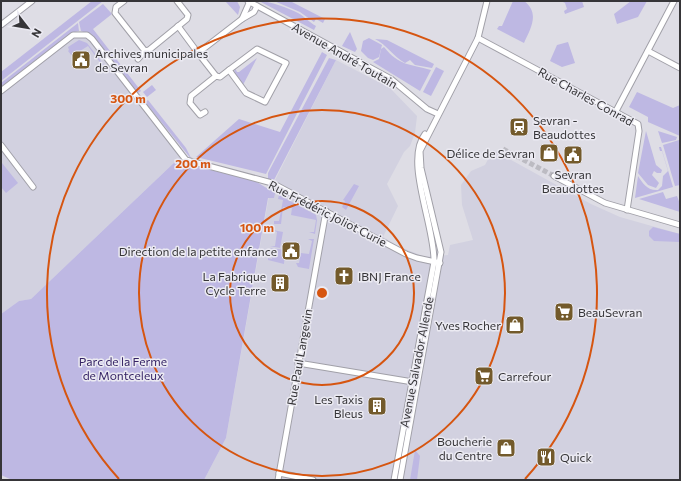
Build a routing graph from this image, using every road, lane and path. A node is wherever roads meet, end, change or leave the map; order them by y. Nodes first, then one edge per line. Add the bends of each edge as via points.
1 (32, 1) edge
2 (124, 1) edge
3 (177, 1) edge
4 (249, 1) edge
5 (487, 1) edge
6 (674, 1) edge
7 (257, 6) junction
8 (242, 19) junction
9 (1, 25) edge
10 (178, 26) junction
11 (478, 38) junction
12 (144, 51) junction
13 (648, 52) junction
14 (198, 53) junction
15 (138, 59) dead end
16 (680, 68) edge
17 (229, 70) junction
18 (216, 76) junction
19 (1, 91) edge
20 (616, 111) junction
21 (438, 114) junction
22 (200, 115) dead end
23 (1, 145) edge
24 (554, 176) tunnel mouth
25 (33, 187) dead end
26 (627, 210) junction
27 (326, 211) junction
28 (680, 225) edge
29 (437, 263) junction
30 (298, 363) junction
31 (412, 382) junction
32 (418, 383) junction
33 (279, 474) junction
34 (278, 480) edge
35 (313, 480) edge
36 (394, 480) edge
37 (400, 480) edge

1 - 9 street
2 - 12 street via 116,7 115,13
3 - 10 street via 188,16
4 - 7 street, Avenue André Toutain
4 - 8 street
5 - 11 street, Avenue Salvador Allende
6 - 13 street
7 - 8 street via 254,12
7 - 21 street, Avenue André Toutain via 391,79 427,109
8 - 14 street
10 - 12 street via 149,50
10 - 14 street
11 - 20 street, Rue Charles Conrad
11 - 21 street, Avenue Salvador Allende
12 - 15 street
13 - 16 street
13 - 20 street
14 - 18 street
17 - 17 street via 257,49 286,63 265,102 246,93
17 - 18 street
18 - 22 street via 189,98
19 - 27 street, Rue Frédéric Joliot Curie via 73,35 86,35 92,39 186,160 272,183
20 - 26 street, Rue Charles Conrad via 636,123 639,128
21 - 29 street, Avenue Salvador Allende via 421,139 417,166
23 - 25 street
24 - 26 street via 605,203
26 - 28 street
27 - 29 street, Rue Frédéric Joliot Curie via 406,254
27 - 30 street, Rue Paul Langevin
29 - 31 street, Avenue Salvador Allende
29 - 32 street, Avenue Salvador Allende
30 - 31 street
30 - 33 street, Rue Paul Langevin
31 - 32 street
31 - 36 street, Avenue Salvador Allende
32 - 37 street, Avenue Salvador Allende
33 - 34 street, Rue Paul Langevin
33 - 35 street

